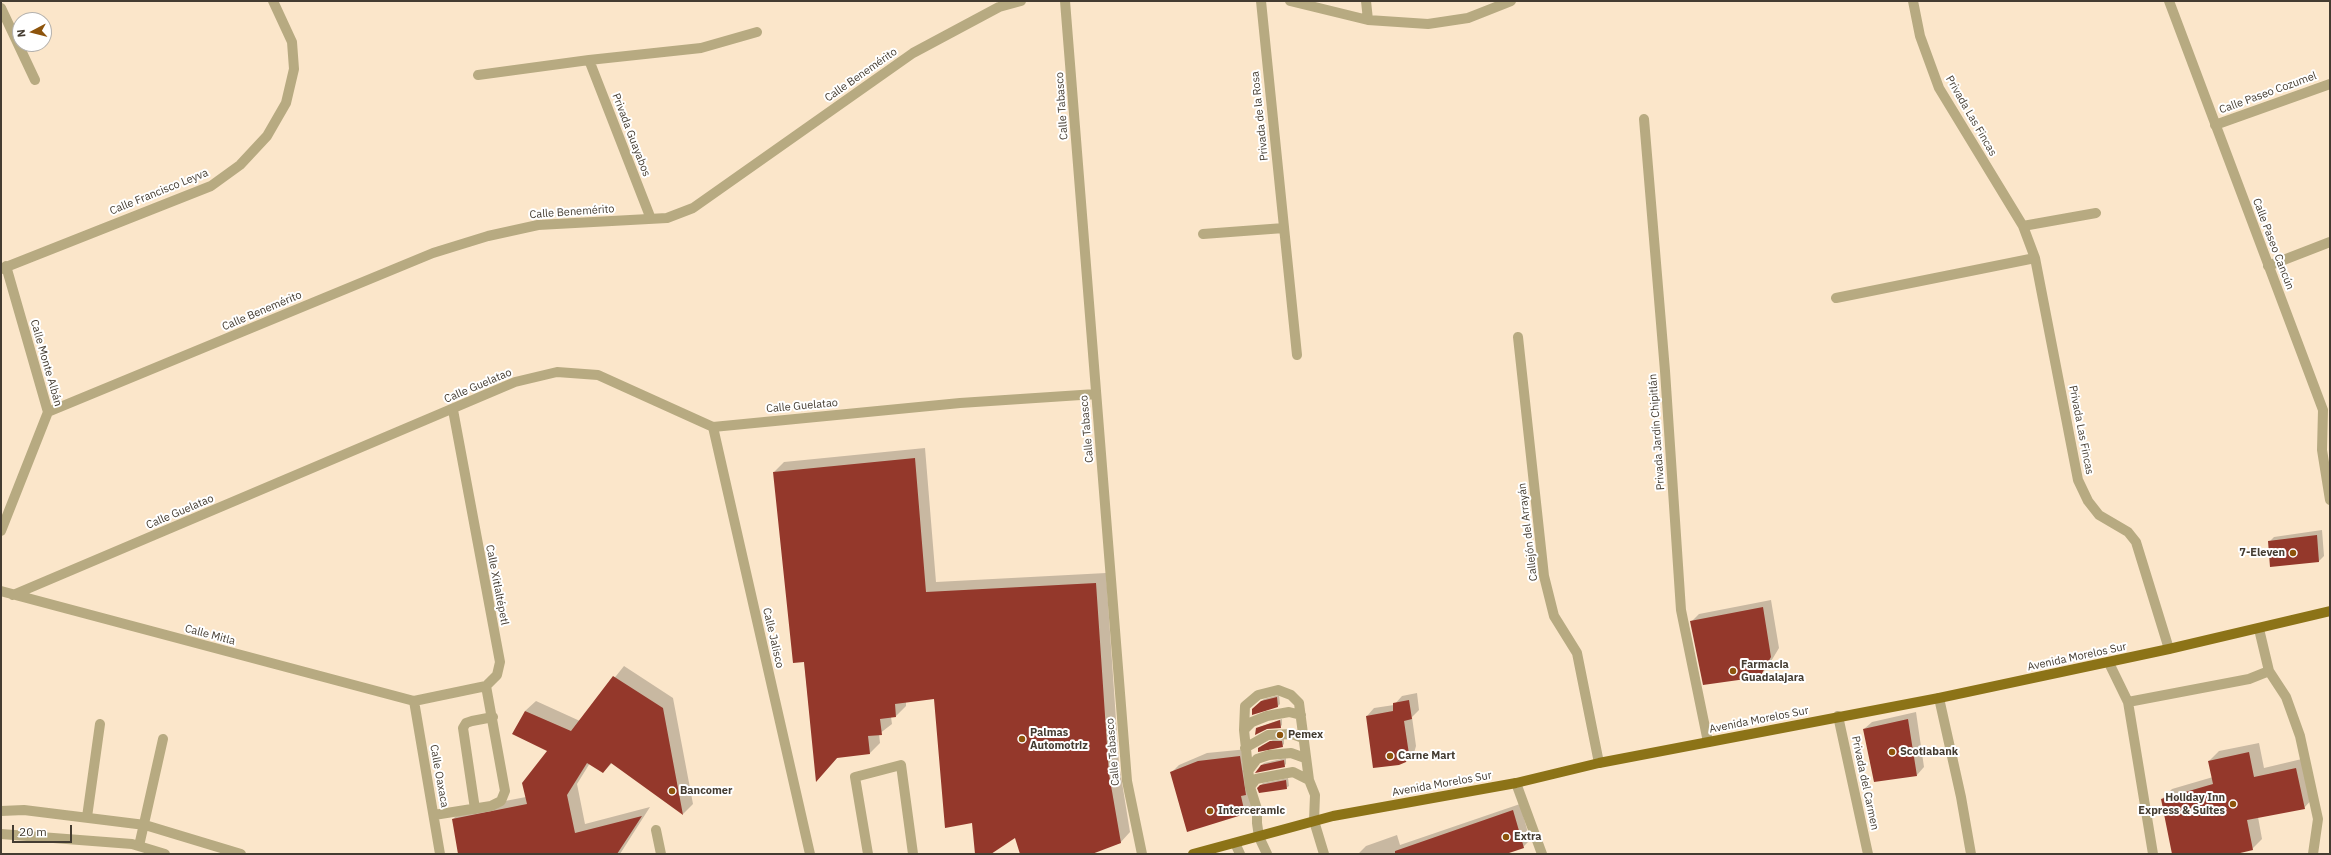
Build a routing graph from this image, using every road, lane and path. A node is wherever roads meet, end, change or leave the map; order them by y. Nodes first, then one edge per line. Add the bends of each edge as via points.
1 (273, 1) edge
2 (1021, 1) edge
3 (1065, 1) edge
4 (1261, 1) edge
5 (1290, 1) edge
6 (1366, 1) edge
7 (1511, 1) edge
8 (1913, 1) edge
9 (2168, 1) edge
10 (1, 8) edge
11 (1368, 20) junction
12 (757, 32) dead end
13 (589, 60) junction
14 (478, 76) dead end
15 (35, 80) dead end
16 (2330, 84) edge
17 (1644, 119) dead end
18 (2215, 125) junction
19 (2096, 213) dead end
20 (651, 220) junction
21 (2023, 226) junction
22 (1284, 228) junction
23 (1203, 234) dead end
24 (2330, 242) edge
25 (2034, 258) junction
26 (2268, 266) junction
27 (3, 267) edge
28 (1836, 298) dead end
29 (1518, 337) dead end
30 (1297, 355) dead end
31 (1096, 394) junction
32 (2327, 409) edge
33 (453, 410) junction
34 (48, 412) junction
35 (713, 427) junction
36 (2330, 500) edge
37 (1, 531) edge
38 (1, 591) edge
39 (13, 595) junction
40 (2330, 611) edge
41 (2259, 629) junction
42 (2170, 649) junction
43 (2109, 663) junction
44 (2269, 672) junction
45 (486, 686) junction
46 (1939, 698) junction
47 (414, 701) junction
48 (2128, 702) junction
49 (1301, 715) junction
50 (1838, 716) junction
51 (493, 717) junction
52 (100, 724) dead end
53 (1244, 730) junction
54 (1303, 738) junction
55 (163, 739) dead end
56 (1708, 742) junction
57 (1245, 748) junction
58 (1305, 758) junction
59 (1600, 763) junction
60 (1248, 771) junction
61 (1309, 780) junction
62 (1516, 783) junction
63 (1250, 787) junction
64 (475, 809) junction
65 (1, 811) edge
66 (434, 815) junction
67 (87, 817) junction
68 (1314, 821) junction
69 (145, 825) junction
70 (656, 830) dead end
71 (1, 834) edge
72 (1259, 836) junction
73 (1235, 843) junction
74 (138, 846) junction
75 (165, 854) edge
76 (240, 854) edge
77 (440, 854) edge
78 (661, 854) edge
79 (810, 854) edge
80 (868, 854) edge
81 (913, 854) edge
82 (1142, 854) edge
83 (1193, 854) edge
84 (1240, 854) edge
85 (1267, 854) edge
86 (1324, 854) edge
87 (1542, 854) edge
88 (1868, 854) edge
89 (1971, 854) edge
90 (2153, 854) edge
91 (2313, 854) edge

1 - 27 street, Calle Francisco Leyva via 292,42 294,69 286,104 267,136 240,165 211,186
2 - 20 street, Calle Benemérito via 999,7 913,53 693,208 667,218
3 - 31 street, Calle Tabasco
4 - 22 street, Privada de la Rosa
5 - 11 street
6 - 11 street
7 - 11 street via 1468,18 1428,24
8 - 21 street, Privada Las Fincas via 1920,36 1939,88
9 - 18 street, Calle Paseo Cancún
10 - 15 street
12 - 13 street via 701,48
13 - 14 street
13 - 20 street, Privada Guayabos
16 - 18 street, Calle Paseo Cozumel
17 - 56 street, Privada Jardín Chipitlán via 1665,371 1681,610
18 - 26 street, Calle Paseo Cancún
19 - 21 street
20 - 34 street, Calle Benemérito via 538,225 488,236 433,253
21 - 25 street, Privada Las Fincas
22 - 23 street
22 - 30 street, Privada de la Rosa
24 - 26 street
25 - 28 street
25 - 42 street, Privada Las Fincas via 2078,480 2088,501 2099,515 2128,532 2136,542
26 - 32 street, Calle Paseo Cancún
27 - 34 street, Calle Monte Albán
29 - 59 street, Callejón del Arrayán via 1544,576 1554,616 1577,653
31 - 35 street, Calle Guelatao via 960,403
31 - 82 street, Calle Tabasco via 1127,781
32 - 36 street, Calle Paseo Cancún via 2322,450
33 - 35 street, Calle Guelatao via 515,382 557,372 598,375
33 - 39 street, Calle Guelatao
33 - 45 street, Calle Xitlaltépetl via 500,662 497,675
34 - 37 street, Calle Monte Albán
35 - 79 street, Calle Jalisco
38 - 39 street, Calle Mitla
39 - 47 street, Calle Mitla
40 - 41 main road, Avenida Morelos Sur
41 - 42 main road, Avenida Morelos Sur
41 - 44 street
42 - 43 main road, Avenida Morelos Sur
43 - 46 main road, Avenida Morelos Sur
43 - 48 street
44 - 48 street via 2249,679
44 - 91 street via 2286,697 2300,736 2318,819
45 - 47 street
45 - 51 street
46 - 50 main road, Avenida Morelos Sur
46 - 89 street
47 - 66 street, Calle Oaxaca
48 - 90 street
49 - 53 street via 1289,712 1267,716 1252,722
49 - 53 street via 1299,703 1291,695 1278,690 1264,693 1245,706
49 - 54 street
50 - 56 main road, Avenida Morelos Sur
50 - 88 street, Privada del Carmen
51 - 64 street via 505,791 501,801
51 - 64 street via 466,723 463,728
52 - 67 street
53 - 57 street
54 - 57 street via 1292,734 1268,735
54 - 58 street
55 - 69 street
56 - 59 main road, Avenida Morelos Sur
57 - 60 street
58 - 60 street via 1291,753 1269,755 1257,759
58 - 61 street
59 - 62 main road, Avenida Morelos Sur
60 - 63 street
61 - 63 street via 1293,772 1256,779
61 - 68 street via 1315,795
62 - 68 main road, Avenida Morelos Sur
62 - 87 street
63 - 72 street via 1257,809 1256,823
64 - 66 street
65 - 67 street via 24,810
66 - 77 street, Calle Oaxaca
67 - 69 street
68 - 72 main road, Avenida Morelos Sur
68 - 86 street
69 - 74 street
69 - 76 street
70 - 78 street
71 - 74 street
72 - 73 main road, Avenida Morelos Sur
72 - 85 street
73 - 83 main road, Avenida Morelos Sur
73 - 84 street
74 - 75 street
80 - 81 street via 855,777 901,766

